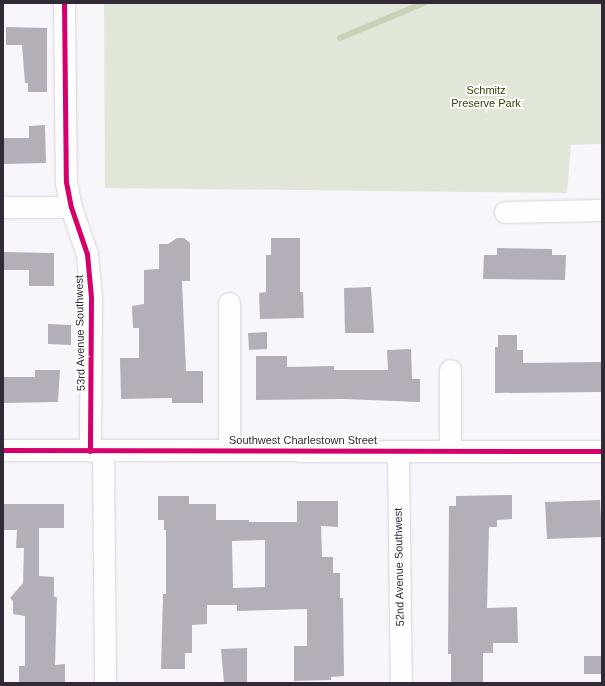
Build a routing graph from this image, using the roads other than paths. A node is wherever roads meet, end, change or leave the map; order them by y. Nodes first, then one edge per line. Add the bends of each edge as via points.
1 (64, 3) edge
2 (3, 207) edge
3 (70, 207) junction
4 (602, 210) edge
5 (505, 212) dead end
6 (229, 303) dead end
7 (450, 370) dead end
8 (3, 450) edge
9 (229, 450) junction
10 (398, 450) junction
11 (97, 451) junction
12 (450, 451) junction
13 (602, 451) edge
14 (105, 683) edge
15 (401, 683) edge

1 - 3 street, 53rd Avenue Southwest via 66,182
2 - 3 street
3 - 11 street, 53rd Avenue Southwest via 87,254
4 - 5 street
6 - 9 street
7 - 12 street
8 - 11 street, Southwest Charlestown Street
9 - 10 street, Southwest Charlestown Street
9 - 11 street, Southwest Charlestown Street
10 - 12 street, Southwest Charlestown Street
10 - 15 street, 52nd Avenue Southwest
11 - 14 street, 53rd Avenue Southwest
12 - 13 street, Southwest Charlestown Street

